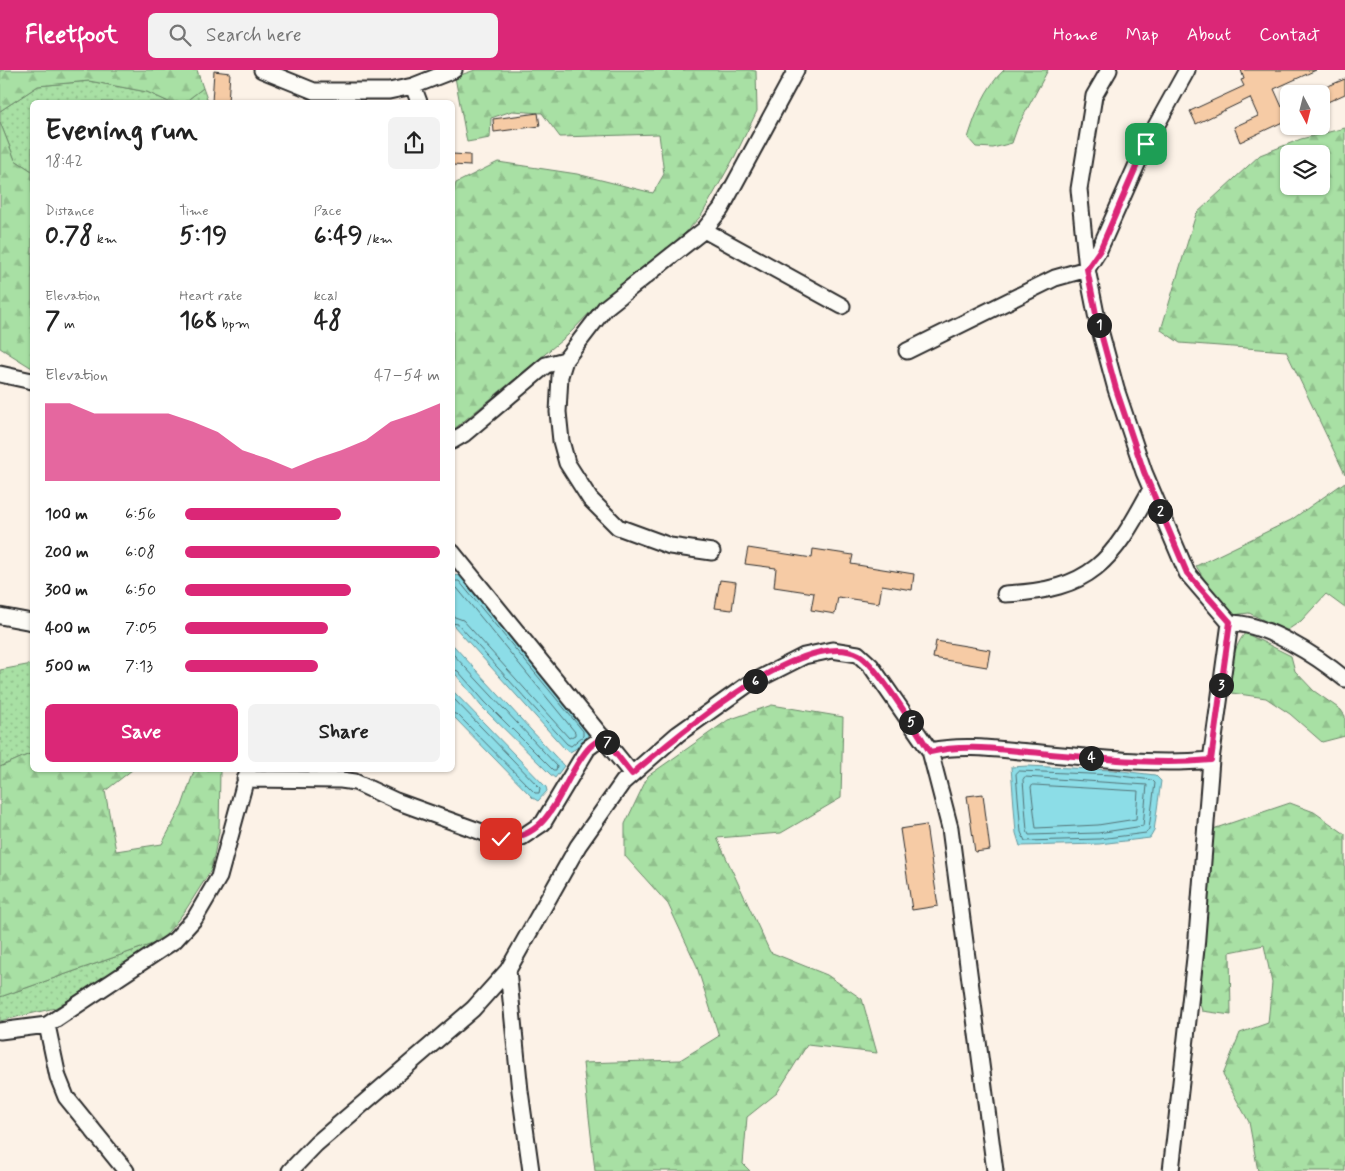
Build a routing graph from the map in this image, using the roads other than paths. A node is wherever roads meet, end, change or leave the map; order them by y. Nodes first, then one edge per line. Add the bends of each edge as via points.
1 (262, 70) edge
2 (454, 70) edge
3 (1110, 70) edge
4 (1187, 70) edge
5 (791, 71) edge
6 (413, 86) junction
7 (418, 100) edge
8 (704, 230) junction
9 (1087, 269) junction
10 (842, 306) dead end
11 (907, 351) dead end
12 (565, 360) junction
13 (0, 374) edge
14 (30, 381) edge
15 (455, 439) edge
16 (1151, 489) junction
17 (712, 552) dead end
18 (455, 556) edge
19 (1004, 594) dead end
20 (0, 616) edge
21 (30, 622) edge
22 (1230, 622) junction
23 (1345, 679) edge
24 (603, 737) junction
25 (930, 752) junction
26 (1211, 760) junction
27 (632, 774) junction
28 (246, 775) edge
29 (508, 970) junction
30 (47, 1025) junction
31 (0, 1031) edge
32 (126, 1171) edge
33 (290, 1171) edge
34 (531, 1171) edge
35 (995, 1171) edge
36 (1171, 1171) edge

1 - 6 street via 314,91 390,91
2 - 6 street
3 - 9 street via 1094,96 1079,189
4 - 9 street via 1146,144 1100,250
5 - 8 street via 721,209
6 - 7 street
8 - 10 street
8 - 12 street via 605,308
9 - 11 street via 1055,278
9 - 16 street via 1116,389
12 - 15 street via 546,365
12 - 17 street via 560,376 558,412 561,441 567,463 590,499 618,527 670,546
13 - 14 street
16 - 19 street via 1117,548 1100,566 1057,589
16 - 22 street via 1187,573
18 - 24 street
20 - 21 street
22 - 23 street via 1270,633 1326,663
22 - 26 street
24 - 27 street
24 - 28 street via 583,755 543,823 512,839 486,835 396,802 355,782
25 - 26 street via 988,748 1153,763
25 - 27 street via 872,666 858,654 832,650 804,656 747,685 678,734
25 - 35 street via 950,828
26 - 36 street via 1196,949
27 - 29 street via 578,846
28 - 30 street via 218,877 195,918 174,940
29 - 33 street via 473,1008
29 - 34 street
30 - 31 street
30 - 32 street via 58,1077 66,1097

